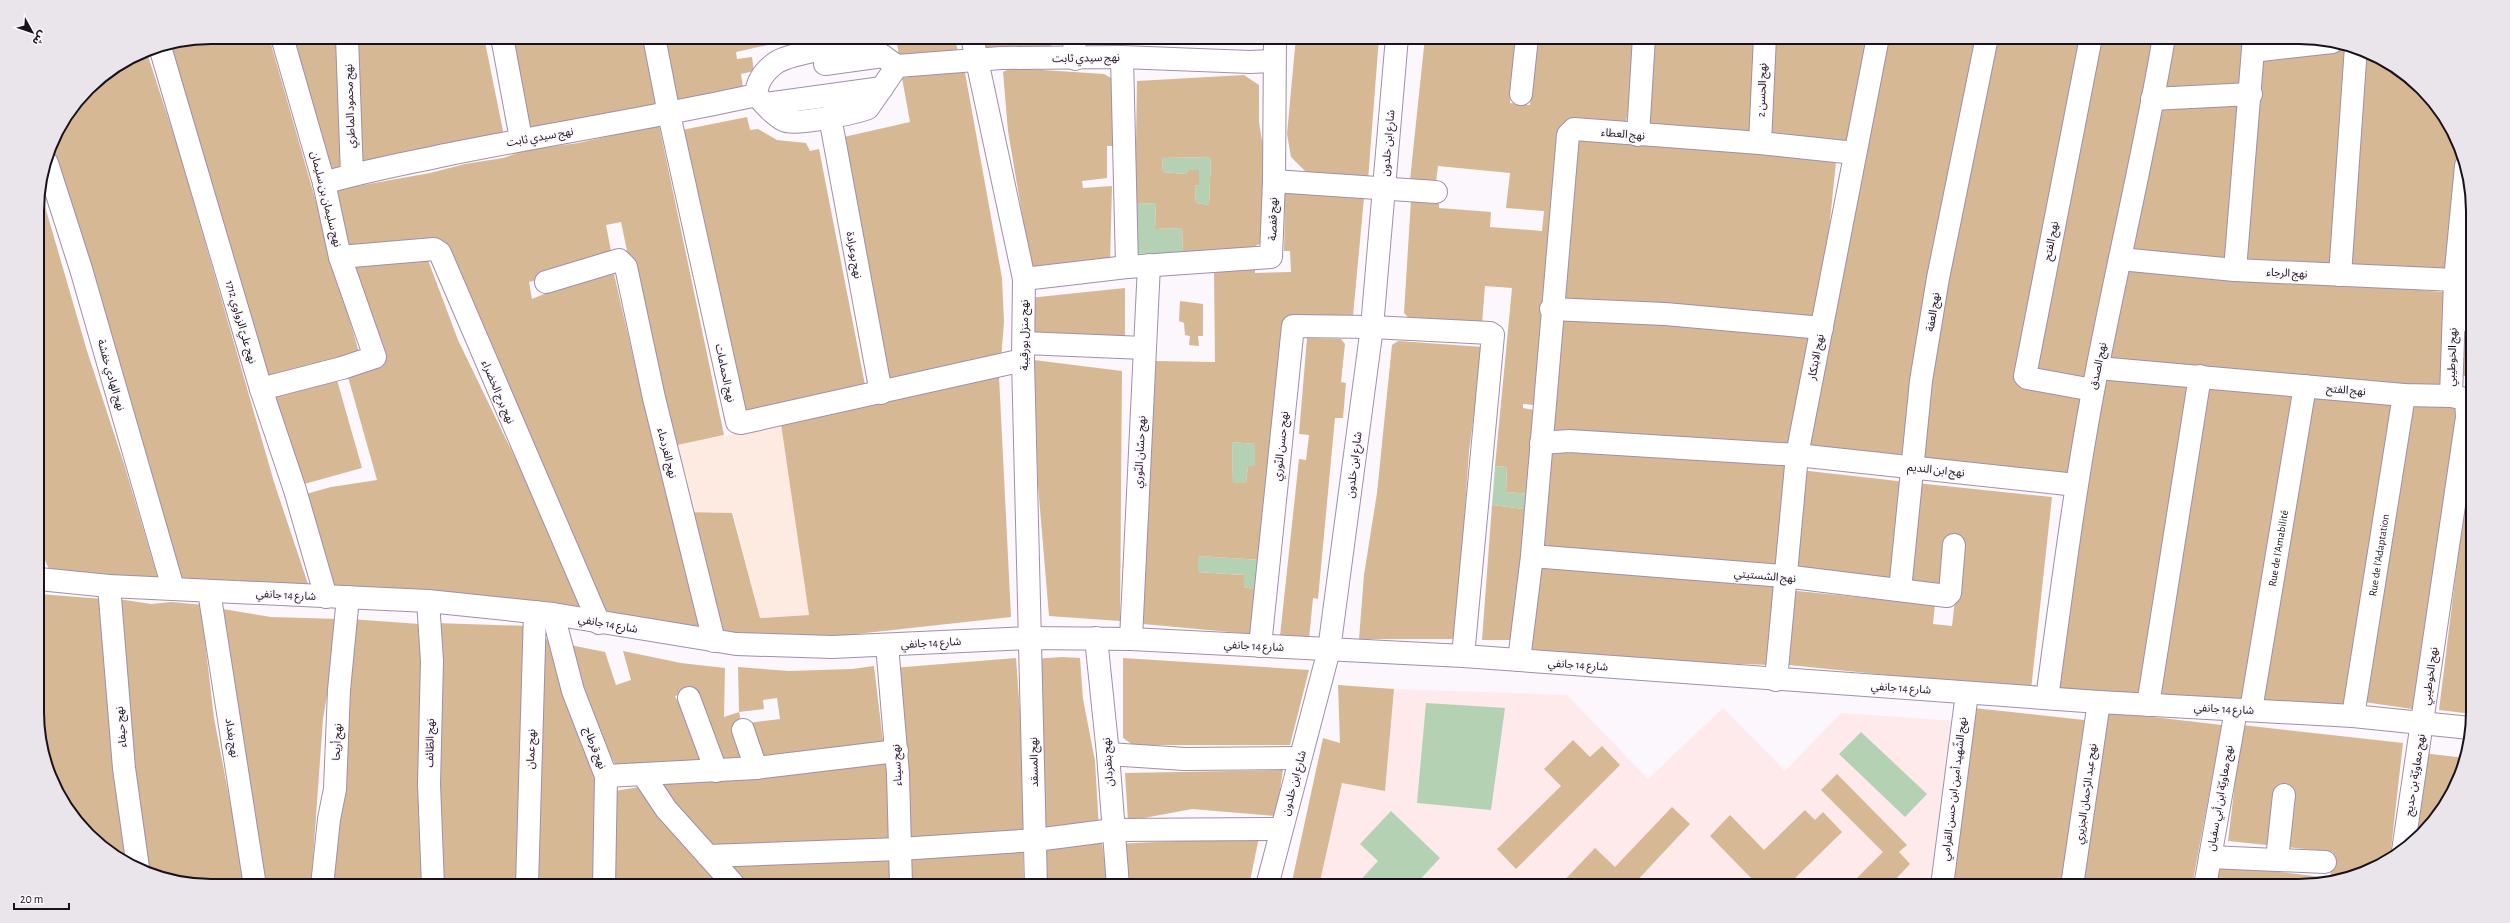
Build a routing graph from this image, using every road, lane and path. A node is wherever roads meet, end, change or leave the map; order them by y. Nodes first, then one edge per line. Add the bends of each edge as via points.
1 (284, 44) edge
2 (347, 44) edge
3 (503, 44) edge
4 (655, 44) edge
5 (813, 44) edge
6 (973, 44) edge
7 (1074, 44) edge
8 (1275, 44) edge
9 (1396, 44) edge
10 (1526, 44) edge
11 (1644, 44) edge
12 (1765, 44) edge
13 (1877, 44) edge
14 (1986, 44) edge
15 (2090, 44) edge
16 (2163, 44) edge
17 (2253, 44) edge
18 (161, 52) edge
19 (2356, 54) edge
20 (1122, 57) junction
21 (1075, 59) junction
22 (976, 60) junction
23 (890, 61) junction
24 (1274, 61) junction
25 (882, 88) junction
26 (761, 92) junction
27 (1521, 94) dead end
28 (2251, 94) junction
29 (2152, 99) junction
30 (668, 114) junction
31 (830, 117) junction
32 (1638, 135) junction
33 (520, 139) junction
34 (1760, 143) junction
35 (1855, 153) junction
36 (49, 170) edge
37 (352, 175) junction
38 (1274, 181) junction
39 (324, 183) junction
40 (1384, 189) junction
41 (1436, 192) dead end
42 (2466, 200) edge
43 (2466, 211) edge
44 (2466, 211) edge
45 (2466, 224) edge
46 (340, 257) junction
47 (2120, 259) junction
48 (1149, 265) junction
49 (1127, 267) junction
50 (2235, 270) junction
51 (2340, 275) junction
52 (1024, 279) junction
53 (2455, 280) junction
54 (546, 282) dead end
55 (1551, 309) junction
56 (2463, 320) edge
57 (1372, 327) junction
58 (1822, 328) junction
59 (1144, 348) junction
60 (1024, 351) junction
61 (2098, 368) junction
62 (2200, 376) junction
63 (2305, 386) junction
64 (261, 388) junction
65 (2093, 390) junction
66 (881, 393) junction
67 (2404, 395) junction
68 (2451, 396) junction
69 (2466, 399) edge
70 (1541, 443) junction
71 (2466, 443) edge
72 (1796, 455) junction
73 (1913, 468) junction
74 (2076, 486) junction
75 (1954, 545) dead end
76 (1532, 556) junction
77 (44, 575) edge
78 (1784, 576) junction
79 (109, 586) junction
80 (173, 588) junction
81 (209, 590) junction
82 (1900, 590) junction
83 (326, 597) junction
84 (348, 597) junction
85 (428, 600) junction
86 (544, 613) junction
87 (599, 623) junction
88 (1031, 638) junction
89 (1096, 638) junction
90 (1132, 639) junction
91 (714, 641) junction
92 (887, 645) junction
93 (1260, 646) junction
94 (1329, 650) junction
95 (1463, 656) junction
96 (1519, 660) junction
97 (1776, 680) junction
98 (1967, 693) junction
99 (689, 698) dead end
100 (2047, 698) junction
101 (2100, 702) junction
102 (2148, 705) junction
103 (2244, 710) junction
104 (2353, 716) junction
105 (2423, 723) junction
106 (2466, 728) edge
107 (743, 730) dead end
108 (897, 751) junction
109 (1108, 754) junction
110 (1300, 758) junction
111 (756, 768) junction
112 (716, 771) junction
113 (606, 776) junction
114 (644, 776) junction
115 (2284, 795) dead end
116 (1281, 829) junction
117 (1113, 830) junction
118 (1036, 840) junction
119 (2405, 841) edge
120 (900, 849) junction
121 (708, 856) junction
122 (2210, 857) junction
123 (2277, 859) junction
124 (137, 862) edge
125 (2325, 862) dead end
126 (253, 879) edge
127 (323, 879) edge
128 (433, 879) edge
129 (527, 879) edge
130 (604, 879) edge
131 (729, 879) edge
132 (901, 879) edge
133 (1036, 879) edge
134 (1117, 879) edge
135 (1268, 879) edge
136 (1943, 879) edge
137 (2073, 879) edge
138 (2206, 879) edge

1 - 39 street, نهج سليمان بن سليمان
2 - 37 street, نهج محمود الماطري
3 - 33 street
4 - 30 street, نهج الحمامات
5 - 23 street via 865,44
5 - 26 street via 778,61
6 - 22 street, نهج منزل بورقيبة
7 - 21 street
8 - 24 street, نهج قفصة
9 - 40 street, شارع ابن خلدون
10 - 27 street
11 - 32 street
12 - 34 street, نهج الحسن 2
13 - 35 street, نهج الابتكار
14 - 73 street, نهج العفة via 1938,278 1921,381
15 - 65 street, نهج الفتح via 2025,376
16 - 29 street, نهج الصدق
17 - 28 street
18 - 64 street, نهج عليّ الزواوي 1712
19 - 51 street
20 - 21 street, نهج سيدي ثابت
20 - 24 street, نهج سيدي ثابت
20 - 49 street
21 - 22 street, نهج سيدي ثابت
22 - 23 street, نهج سيدي ثابت
22 - 52 street, نهج منزل بورقيبة
23 - 25 street
23 - 26 street, نهج سيدي ثابت via 819,65
24 - 38 street, نهج قفصة
25 - 26 street
25 - 31 street via 868,108
26 - 30 street, نهج سيدي ثابت
26 - 31 street via 786,121
28 - 29 street
28 - 50 street
29 - 47 street, نهج الصدق
30 - 33 street, نهج سيدي ثابت
30 - 66 street, نهج الحمامات via 737,422
31 - 66 street, نهج بوعرادة
32 - 34 street, نهج العطاء
32 - 55 street, نهج العطاء via 1574,130 1568,135
33 - 37 street, نهج سيدي ثابت
34 - 35 street, نهج العطاء
35 - 58 street, نهج الابتكار
36 - 80 street, نهج الهادي خفشة via 81,269
37 - 39 street, نهج سيدي ثابت
38 - 40 street
38 - 48 street, نهج قفصة via 1271,257
39 - 46 street, نهج سليمان بن سليمان
40 - 41 street
40 - 57 street, شارع ابن خلدون
42 - 44 street, نهج الخوطيبي
43 - 45 street, نهج الخوطيبي
45 - 53 street, نهج الخوطيبي
46 - 64 street, نهج سليمان بن سليمان via 374,359
46 - 87 street, نهج برج الخضراء via 434,249 440,253
47 - 50 street, نهج الرجاء
47 - 61 street, نهج الصدق
48 - 49 street
48 - 59 street, نهج حسّان النّوري
49 - 52 street
50 - 51 street, نهج الرجاء
51 - 53 street, نهج الرجاء
52 - 60 street, نهج منزل بورقيبة
53 - 56 street, نهج الخوطيبي
54 - 91 street, نهج الغردماء via 619,260 624,264
55 - 58 street via 1665,314
55 - 70 street, نهج العطاء
56 - 68 street, نهج الخوطيبي
57 - 93 street, نهج حسن النّوري via 1295,325 1291,328
57 - 94 street, شارع ابن خلدون
57 - 95 street via 1493,335
58 - 72 street, نهج الابتكار
59 - 60 street, نهج الحمامات
59 - 90 street, نهج حسّان النّوري
60 - 66 street, نهج الحمامات
60 - 88 street, نهج منزل بورقيبة
61 - 62 street, نهج الفتح
61 - 65 street, نهج الصدق
62 - 63 street, نهج الفتح
62 - 102 street
63 - 67 street, نهج الفتح
63 - 103 street, Rue de l'Amabilité
64 - 83 street, نهج عليّ الزواوي 1712 via 295,490
65 - 74 street, نهج الصدق
67 - 68 street, نهج الفتح
67 - 104 street, Rue de l'Adaptation
68 - 69 street, نهج الخوطيبي
70 - 72 street, نهج ابن النديم via 1569,441
70 - 76 street, نهج العطاء
71 - 105 street, نهج الخوطيبي
72 - 73 street, نهج ابن النديم
72 - 78 street, نهج الابتكار
73 - 74 street, نهج ابن النديم
73 - 82 street, نهج العفة
74 - 100 street, نهج الصدق
75 - 82 street, نهج الشستيتي via 1949,594
76 - 78 street, نهج الشستيتي
76 - 96 street, نهج العطاء
77 - 79 street, شارع 14 جانفي
78 - 82 street, نهج الشستيتي
78 - 97 street, نهج الابتكار
79 - 80 street, شارع 14 جانفي
79 - 124 street, نهج حيفاء via 124,768
80 - 81 street, شارع 14 جانفي
81 - 83 street, شارع 14 جانفي
81 - 126 street, نهج بغداد
83 - 84 street, شارع 14 جانفي
84 - 85 street, شارع 14 جانفي
84 - 127 street, نهج أريحا via 339,690 335,789
85 - 86 street, شارع 14 جانفي
85 - 128 street, نهج الطّائف via 432,661 429,784
86 - 87 street, شارع 14 جانفي
86 - 113 street, نهج قرطاج
86 - 129 street, نهج عمان
87 - 91 street, شارع 14 جانفي
88 - 89 street, شارع 14 جانفي
88 - 92 street, شارع 14 جانفي
88 - 118 street, نهج المسقد
89 - 90 street, شارع 14 جانفي
89 - 109 street, نهج بنقردان
90 - 93 street, شارع 14 جانفي
91 - 92 street, شارع 14 جانفي via 794,646
92 - 108 street, نهج سيناء
93 - 94 street, شارع 14 جانفي
94 - 95 street, شارع 14 جانفي
94 - 110 street, شارع ابن خلدون
95 - 96 street, شارع 14 جانفي
96 - 97 street, شارع 14 جانفي
97 - 98 street, شارع 14 جانفي
98 - 100 street, شارع 14 جانفي
98 - 136 street, نهج الشّهيد أمين ابن حسن القرامي
99 - 112 street
100 - 101 street, شارع 14 جانفي
101 - 102 street, شارع 14 جانفي
101 - 137 street, نهج عبد الرّحمان الجزيري
102 - 103 street, شارع 14 جانفي
103 - 104 street, شارع 14 جانفي
103 - 122 street, نهج معاويّة ابن أبي سفيان
104 - 105 street, شارع 14 جانفي
105 - 106 street, شارع 14 جانفي
105 - 119 street, نهج معاويّة بن حديج
107 - 111 street
108 - 111 street
108 - 120 street, نهج سيناء
109 - 110 street via 1185,759
109 - 117 street, نهج بنقردان
110 - 116 street, شارع ابن خلدون
111 - 112 street
112 - 114 street
113 - 114 street
113 - 130 street, نهج قرطاج
114 - 121 street via 666,809
115 - 123 street
116 - 117 street
116 - 135 street, شارع ابن خلدون
117 - 118 street
117 - 134 street, نهج بنقردان
118 - 120 street
118 - 133 street, نهج المسقد
120 - 121 street
120 - 132 street, نهج سيناء
121 - 131 street
122 - 123 street
122 - 138 street, نهج معاويّة ابن أبي سفيان
123 - 125 street

